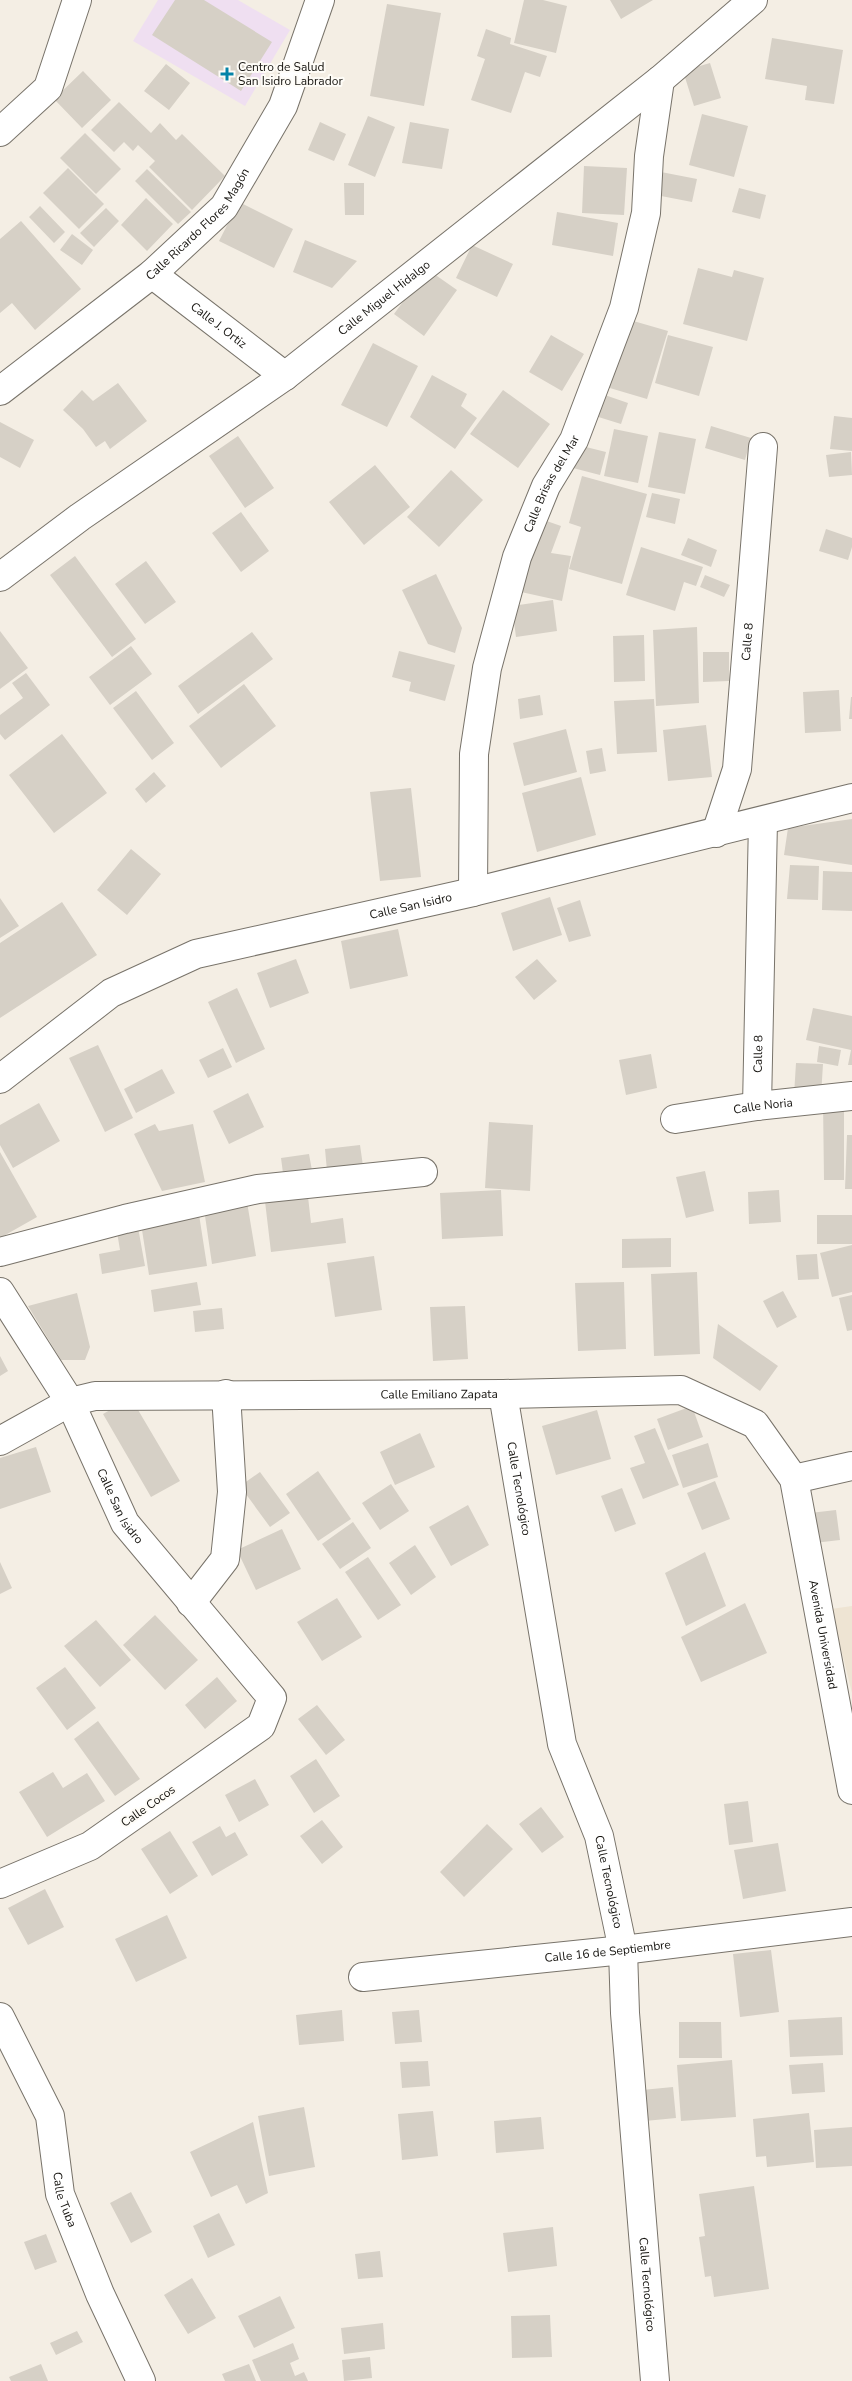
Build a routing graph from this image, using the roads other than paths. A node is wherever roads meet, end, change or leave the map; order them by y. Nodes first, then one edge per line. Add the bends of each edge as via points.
1 (77, 0) edge
2 (320, 0) edge
3 (753, 0) edge
4 (660, 80) junction
5 (0, 132) edge
6 (152, 274) junction
7 (285, 376) junction
8 (0, 391) edge
9 (763, 447) dead end
10 (0, 577) edge
11 (852, 798) edge
12 (763, 821) junction
13 (716, 833) junction
14 (473, 892) junction
15 (0, 1080) edge
16 (852, 1096) edge
17 (757, 1106) junction
18 (675, 1119) dead end
19 (423, 1172) dead end
20 (0, 1252) edge
21 (0, 1292) edge
22 (226, 1394) junction
23 (503, 1394) junction
24 (70, 1402) junction
25 (0, 1441) edge
26 (852, 1466) edge
27 (794, 1479) junction
28 (191, 1603) junction
29 (272, 1698) joint
30 (852, 1790) edge
31 (0, 1884) edge
32 (852, 1922) edge
33 (623, 1950) junction
34 (363, 1977) dead end
35 (0, 2019) edge
36 (141, 2381) edge
37 (654, 2381) edge

1 - 5 street via 48,88
2 - 6 street, Calle Ricardo Flores Magón via 283,106 224,207
3 - 4 street, Calle Miguel Hidalgo
4 - 7 street, Calle Miguel Hidalgo
4 - 14 street, Calle Brisas del Mar via 649,156 646,213 624,308 574,440 546,486 517,557 487,668 474,754
6 - 7 street, Calle J. Ortiz
6 - 8 street, Calle Ricardo Flores Magón
7 - 10 street, Calle Miguel Hidalgo
9 - 13 street, Calle 8 via 737,769
11 - 12 street, Calle San Isidro
12 - 13 street, Calle San Isidro
12 - 17 street, Calle 8
13 - 14 street, Calle San Isidro
14 - 15 street, Calle San Isidro via 196,954 111,993
16 - 17 street, Calle Noria
17 - 18 street, Calle Noria
19 - 20 street via 258,1189 125,1218
21 - 24 street, Calle San Isidro
22 - 23 street, Calle Emiliano Zapata
22 - 24 street, Calle Emiliano Zapata via 95,1396
22 - 28 street via 232,1492 225,1560
23 - 27 street, Calle Emiliano Zapata via 681,1390 755,1424
23 - 33 street, Calle Tecnológico via 562,1744 599,1836
24 - 25 street, Calle Emiliano Zapata
24 - 28 street, Calle San Isidro via 125,1523
26 - 27 street
27 - 30 street, Avenida Universidad
28 - 29 street, Calle San Isidro
29 - 31 street, Calle Cocos via 260,1726 90,1846
32 - 33 street, Calle 16 de Septiembre
33 - 34 street, Calle 16 de Septiembre
33 - 37 street, Calle Tecnológico via 625,2013
35 - 36 street, Calle Tuba via 50,2116 60,2194 100,2294

